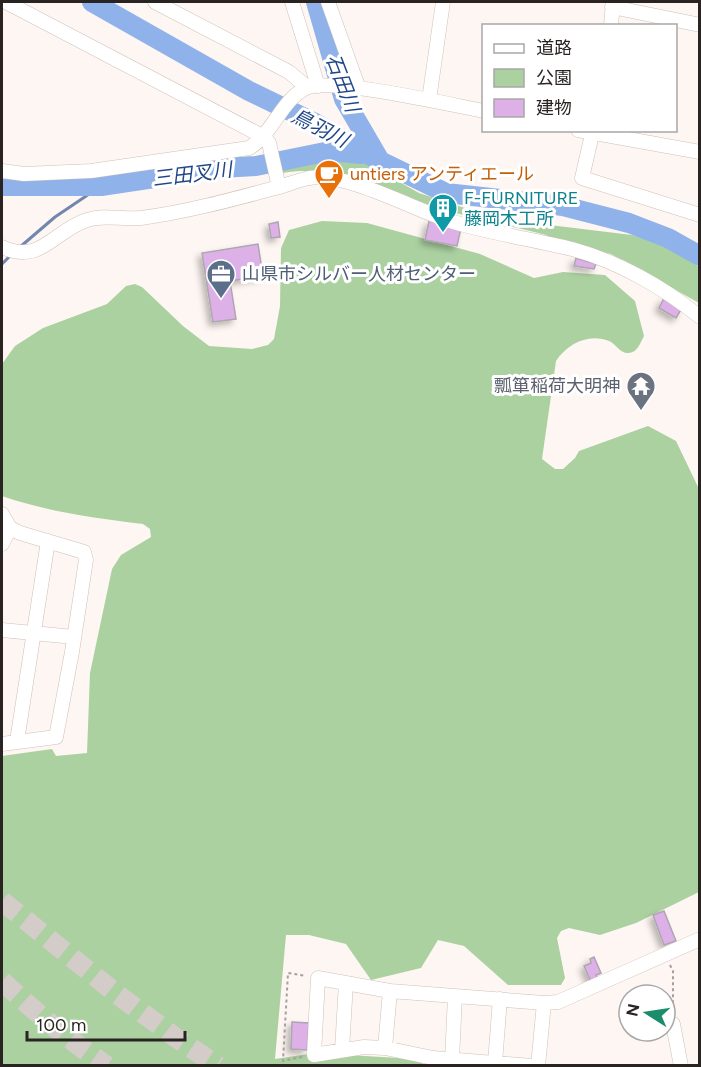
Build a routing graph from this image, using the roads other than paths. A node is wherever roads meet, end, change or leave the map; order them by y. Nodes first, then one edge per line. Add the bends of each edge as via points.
1 (6, 2) edge
2 (155, 2) edge
3 (292, 2) edge
4 (328, 2) edge
5 (443, 2) edge
6 (612, 4) edge
7 (611, 24) edge
8 (699, 25) edge
9 (312, 87) junction
10 (356, 88) junction
11 (429, 100) junction
12 (482, 111) edge
13 (588, 132) edge
14 (593, 132) edge
15 (268, 136) junction
16 (699, 152) edge
17 (2, 171) edge
18 (279, 184) junction
19 (699, 215) edge
20 (11, 251) edge
21 (699, 317) edge
22 (2, 514) edge
23 (10, 528) junction
24 (48, 541) junction
25 (2, 544) edge
26 (2, 630) edge
27 (33, 633) junction
28 (74, 637) junction
29 (17, 741) junction
30 (2, 744) edge
31 (699, 939) edge
32 (346, 983) junction
33 (390, 991) junction
34 (455, 996) junction
35 (500, 999) junction
36 (544, 1003) junction
37 (677, 1043) edge
38 (385, 1048) junction
39 (342, 1050) junction
40 (452, 1060) junction
41 (495, 1063) junction
42 (532, 1065) edge
43 (538, 1065) edge
44 (681, 1065) edge

1 - 15 street
2 - 9 street
3 - 9 street
4 - 10 street
5 - 11 street
6 - 7 street
6 - 8 street
9 - 10 street
9 - 15 street via 289,103
10 - 11 street
11 - 12 street
13 - 19 street via 582,178
14 - 16 street
15 - 17 street via 249,148 91,171
15 - 18 street
18 - 20 street via 139,218 90,219 72,225 41,248
18 - 21 street via 310,178 348,181 450,221 574,250 647,281
22 - 23 street
23 - 24 street
23 - 25 street
24 - 27 street
24 - 28 street via 84,552 85,574
26 - 27 street
27 - 28 street
27 - 29 street
28 - 29 street via 56,737
29 - 30 street
31 - 36 street via 567,999
32 - 33 street
32 - 39 street
32 - 39 street via 318,978 314,1055
33 - 34 street
33 - 38 street
34 - 35 street
34 - 40 street
35 - 36 street
35 - 41 street
36 - 43 street
37 - 44 street
38 - 39 street
38 - 40 street
40 - 41 street
41 - 42 street

